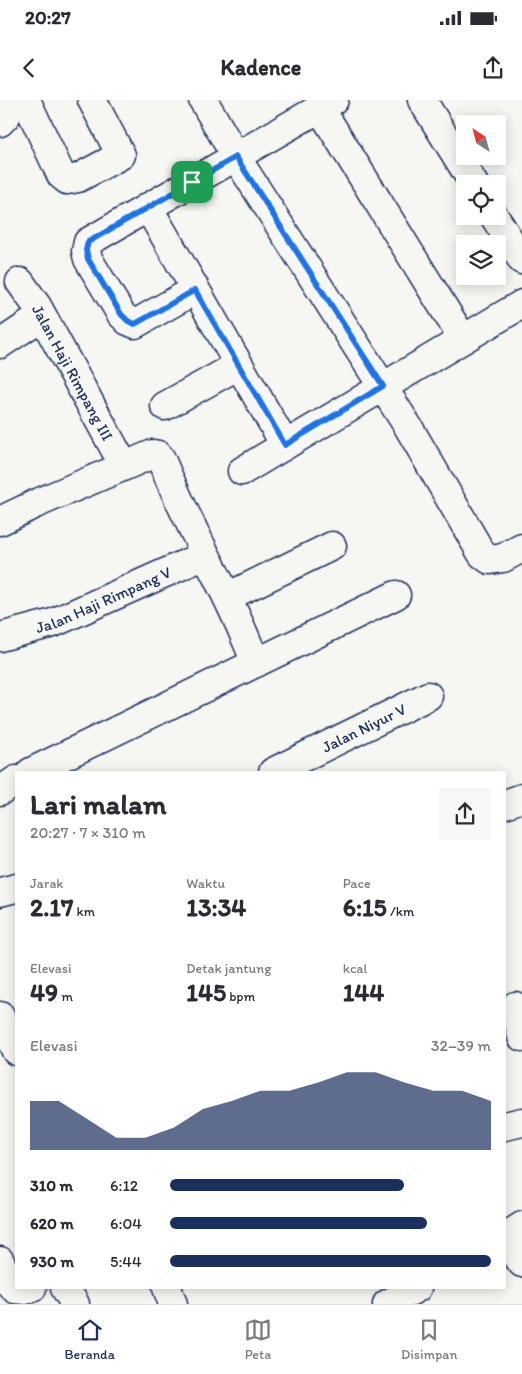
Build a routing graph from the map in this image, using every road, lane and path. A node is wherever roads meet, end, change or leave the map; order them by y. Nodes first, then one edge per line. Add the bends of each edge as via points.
1 (0, 100) edge
2 (92, 100) edge
3 (203, 100) edge
4 (422, 100) edge
5 (30, 101) edge
6 (327, 104) edge
7 (0, 122) edge
8 (236, 157) junction
9 (468, 175) edge
10 (148, 207) junction
11 (500, 225) edge
12 (522, 260) edge
13 (20, 282) dead end
14 (195, 290) junction
15 (522, 304) edge
16 (42, 316) junction
17 (463, 340) junction
18 (0, 344) edge
19 (239, 365) junction
20 (383, 386) junction
21 (165, 406) dead end
22 (285, 445) junction
23 (124, 466) junction
24 (242, 471) dead end
25 (0, 521) edge
26 (332, 546) dead end
27 (522, 548) edge
28 (205, 555) junction
29 (396, 595) dead end
30 (227, 597) junction
31 (0, 637) edge
32 (256, 663) junction
33 (428, 696) dead end
34 (33, 771) edge
35 (275, 771) edge
36 (15, 781) edge
37 (0, 790) edge
38 (522, 798) edge
39 (506, 804) edge
40 (15, 888) edge
41 (0, 892) edge
42 (514, 1006) edge
43 (0, 1016) edge
44 (522, 1037) edge
45 (15, 1049) edge
46 (522, 1122) edge
47 (506, 1126) edge
48 (522, 1226) edge
49 (506, 1236) edge
50 (506, 1243) edge
51 (0, 1261) edge
52 (522, 1263) edge
53 (15, 1289) edge
54 (15, 1289) edge
55 (28, 1289) edge
56 (66, 1289) edge
57 (415, 1289) edge
58 (75, 1304) edge
59 (387, 1304) edge

1 - 7 street via 6,116
2 - 5 street via 121,155 78,178 67,180 61,174
3 - 8 street
4 - 9 street
6 - 8 street
6 - 17 street
8 - 10 street
8 - 20 street
10 - 14 street
10 - 14 street via 88,242 88,259 121,314 135,324
11 - 12 street
13 - 16 street, Jalan Haji Rimpang III
14 - 19 street
15 - 17 street
16 - 18 street
16 - 23 street, Jalan Haji Rimpang III
17 - 20 street
19 - 21 street
19 - 22 street
20 - 22 street
20 - 27 street via 482,554 490,560 503,558
22 - 24 street
23 - 25 street
23 - 28 street via 158,455
26 - 30 street
28 - 30 street
28 - 31 street, Jalan Haji Rimpang V via 53,624
29 - 32 street
30 - 32 street
32 - 34 street
33 - 35 street, Jalan Niyur V
36 - 37 street
38 - 39 street
40 - 41 street
42 - 44 street
43 - 45 street
46 - 47 street
48 - 49 street
50 - 52 street
51 - 54 street
53 - 55 street
56 - 58 street
57 - 59 street

